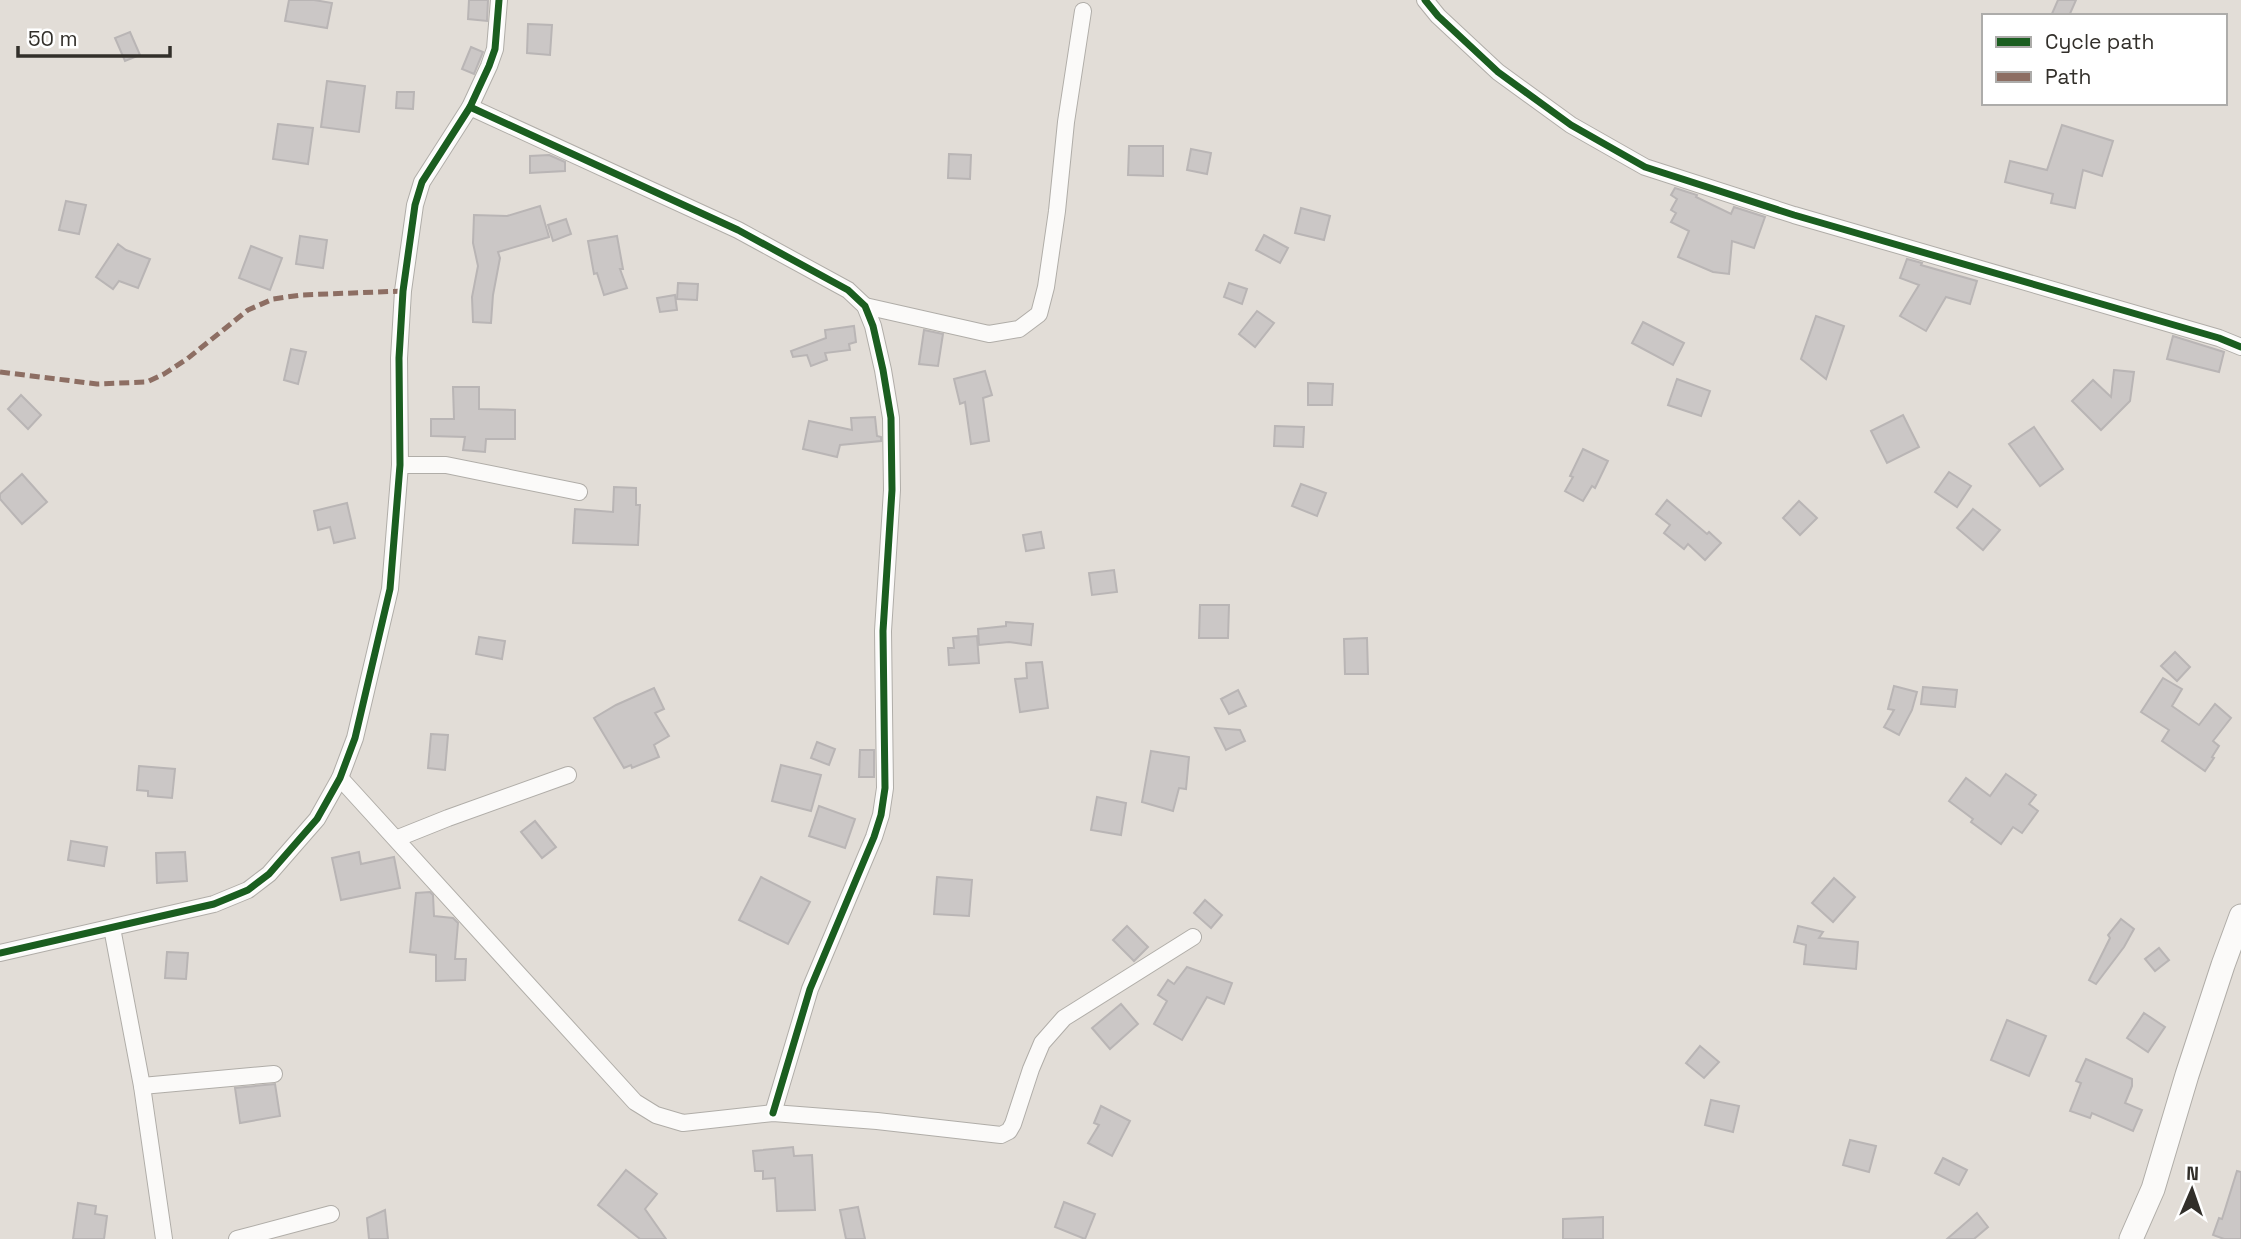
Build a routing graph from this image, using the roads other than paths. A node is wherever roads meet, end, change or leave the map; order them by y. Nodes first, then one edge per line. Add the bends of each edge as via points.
1 (499, 0) edge
2 (1425, 0) edge
3 (1083, 11) dead end
4 (470, 107) junction
5 (865, 306) junction
6 (2241, 346) edge
7 (400, 465) junction
8 (579, 492) dead end
9 (568, 775) dead end
10 (340, 778) junction
11 (398, 838) junction
12 (2241, 916) edge
13 (113, 928) junction
14 (1193, 937) dead end
15 (0, 953) edge
16 (274, 1074) dead end
17 (142, 1086) junction
18 (773, 1113) junction
19 (331, 1214) dead end
20 (164, 1239) edge
21 (237, 1239) edge
22 (2131, 1239) edge

1 - 4 street via 495,49
2 - 6 street via 1498,72 1571,125 1645,167
3 - 5 street via 1039,314 1019,329 989,334
4 - 5 street via 738,230 848,290
4 - 7 street via 422,182 415,205 402,291
5 - 18 street via 881,359 891,418 892,490 883,631 885,788 874,837 810,989
7 - 8 street via 446,465
7 - 10 street via 390,589 355,738
9 - 11 street
10 - 11 street
10 - 13 street via 317,819 269,874 248,890 214,904
11 - 18 street via 635,1102 683,1123
12 - 22 street via 2153,1189
13 - 15 street
13 - 17 street
14 - 18 street via 1064,1018 1042,1042 1013,1124 1001,1135
16 - 17 street
17 - 20 street
19 - 21 street

